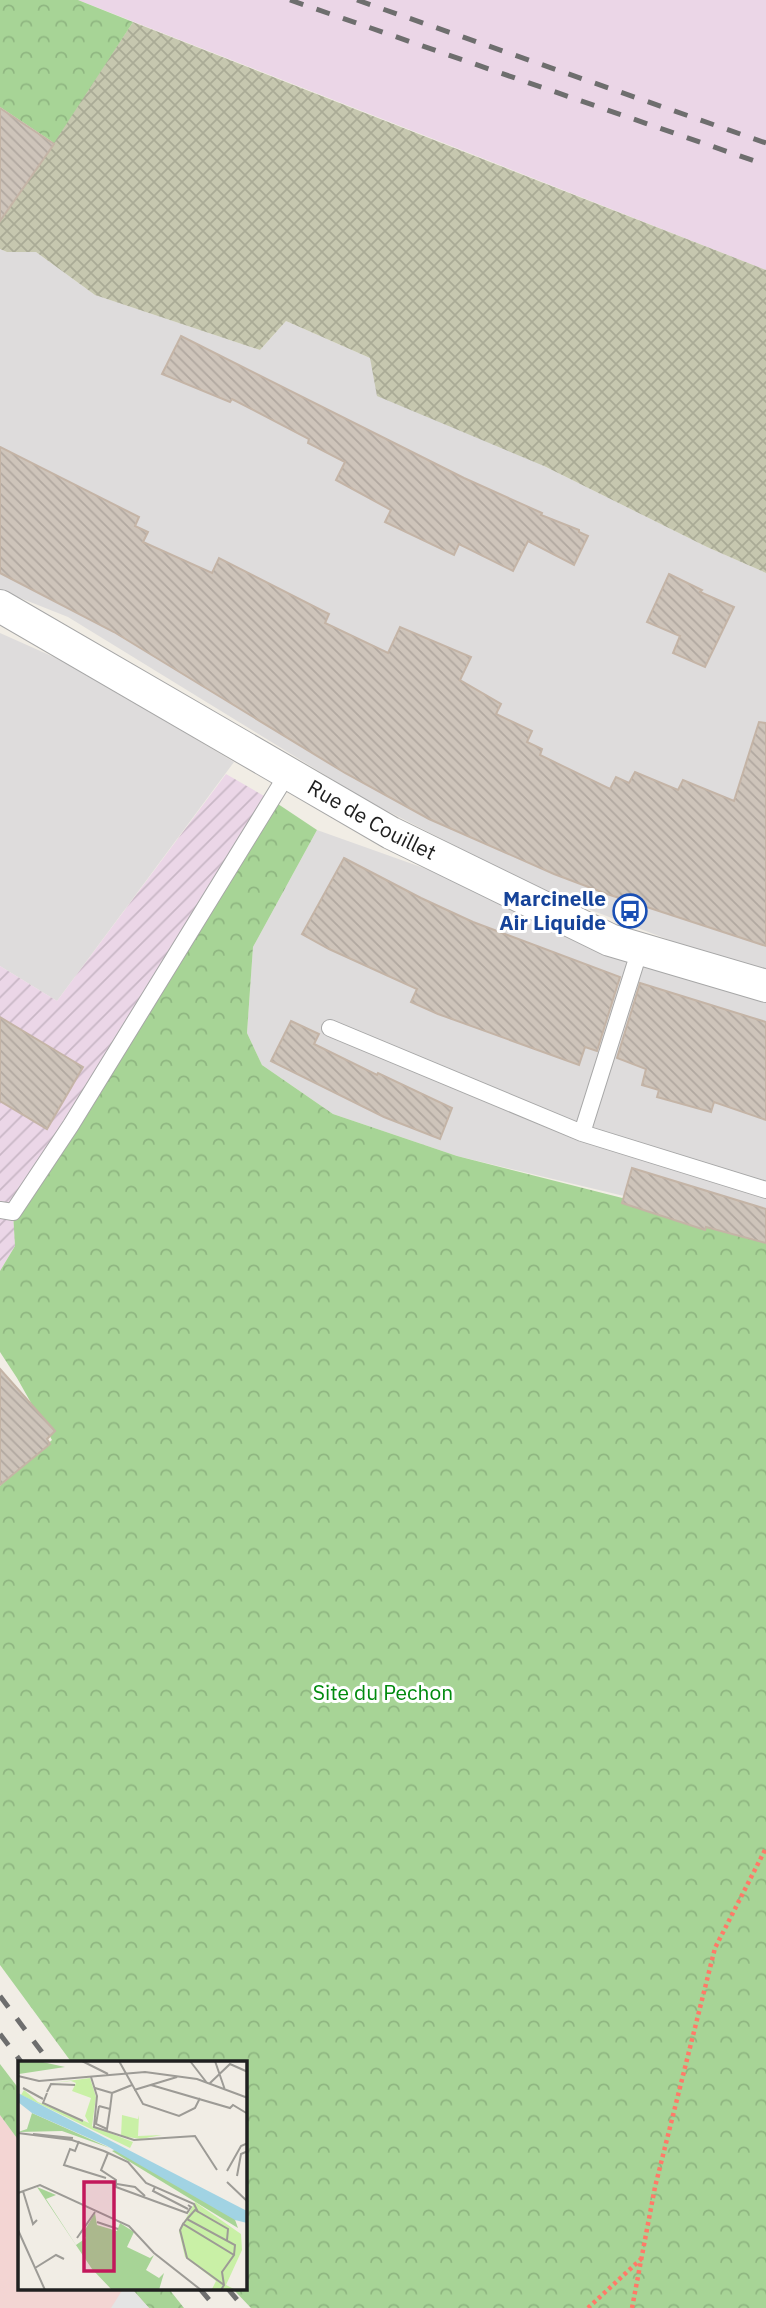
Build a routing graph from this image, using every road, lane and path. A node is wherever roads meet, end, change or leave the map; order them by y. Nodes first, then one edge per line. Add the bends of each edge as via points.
1 (0, 606) edge
2 (288, 773) junction
3 (640, 949) junction
4 (766, 986) edge
5 (330, 1028) dead end
6 (582, 1133) junction
7 (766, 1190) edge
8 (0, 1210) edge
9 (766, 1848) edge
10 (642, 2258) junction
11 (588, 2308) edge
12 (632, 2308) edge

1 - 2 street, Rue de Couillet
2 - 3 street, Rue de Couillet via 391,834 610,940
2 - 8 lane via 71,1125 13,1212
3 - 4 street, Rue de Couillet
3 - 6 lane
5 - 6 lane
6 - 7 lane
9 - 10 path via 715,1948 655,2187
10 - 11 path
10 - 12 path

